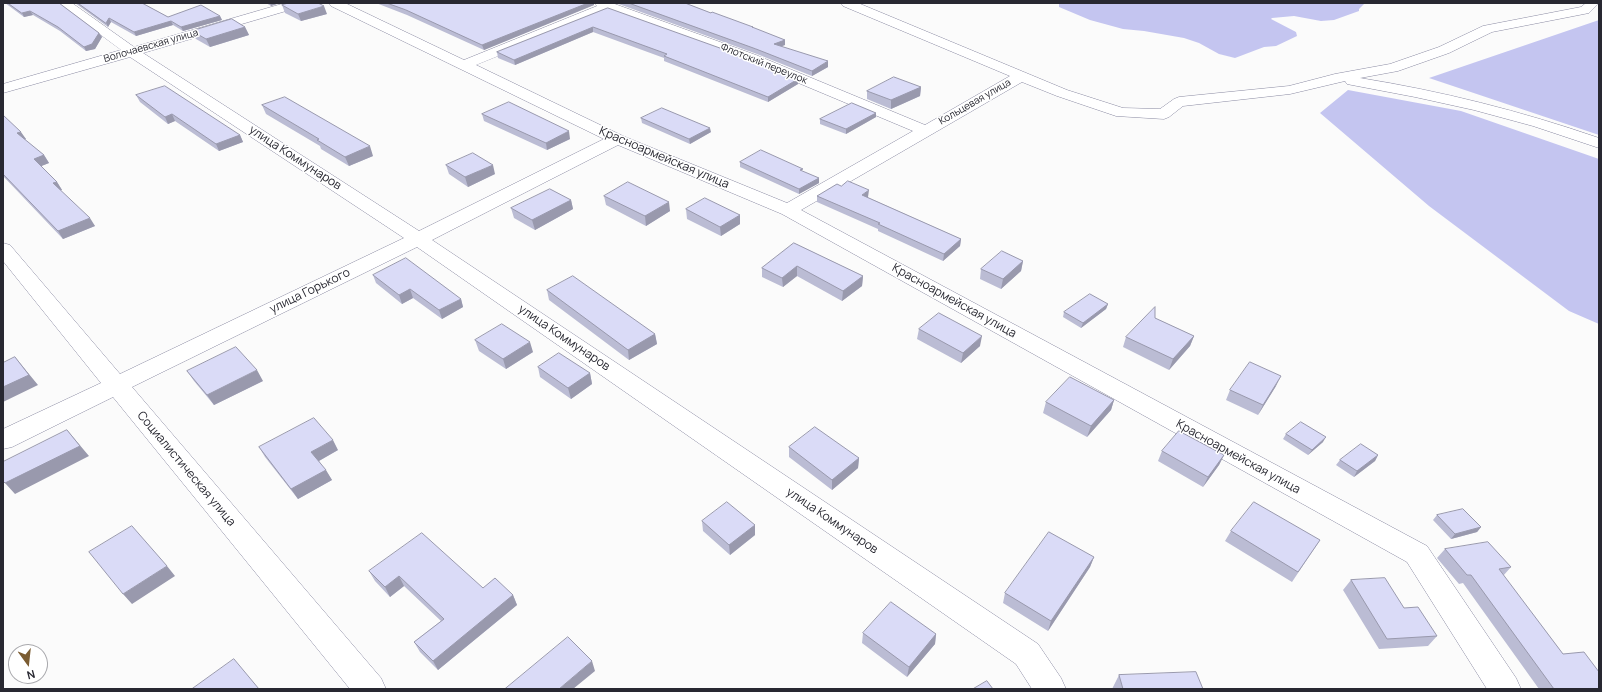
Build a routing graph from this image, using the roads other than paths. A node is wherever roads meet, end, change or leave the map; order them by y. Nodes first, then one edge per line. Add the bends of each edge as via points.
1 (64, 3) edge
2 (299, 3) edge
3 (335, 3) edge
4 (847, 3) edge
5 (1593, 3) edge
6 (605, 4) edge
7 (132, 52) junction
8 (464, 65) junction
9 (1021, 76) junction
10 (1336, 78) junction
11 (3, 89) edge
12 (926, 131) junction
13 (617, 139) junction
14 (1599, 143) edge
15 (788, 210) junction
16 (418, 239) junction
17 (3, 249) edge
18 (116, 385) junction
19 (3, 440) edge
20 (370, 689) edge
21 (1050, 689) edge
22 (1505, 689) edge

1 - 7 street, улица Коммунаров
2 - 7 street, Волочаевская улица
3 - 8 street, Красноармейская улица
4 - 9 street, Кольцевая улица
5 - 10 street via 1585,10 1488,29 1444,50 1393,68
6 - 8 street
6 - 12 street, Флотский переулок via 751,58
7 - 11 street, Волочаевская улица
7 - 16 street, улица Коммунаров
8 - 13 street, Красноармейская улица
9 - 10 street via 1121,113 1164,114 1179,102 1290,90
9 - 12 street, Кольцевая улица
10 - 14 street via 1462,102 1556,128
12 - 15 street, Кольцевая улица
13 - 15 street, Красноармейская улица
13 - 16 street, улица Горького
15 - 22 street, Красноармейская улица via 1416,554
16 - 18 street, улица Горького
16 - 21 street, улица Коммунаров via 1027,654
17 - 18 street, Социалистическая улица
18 - 19 street, улица Горького
18 - 20 street, Социалистическая улица

